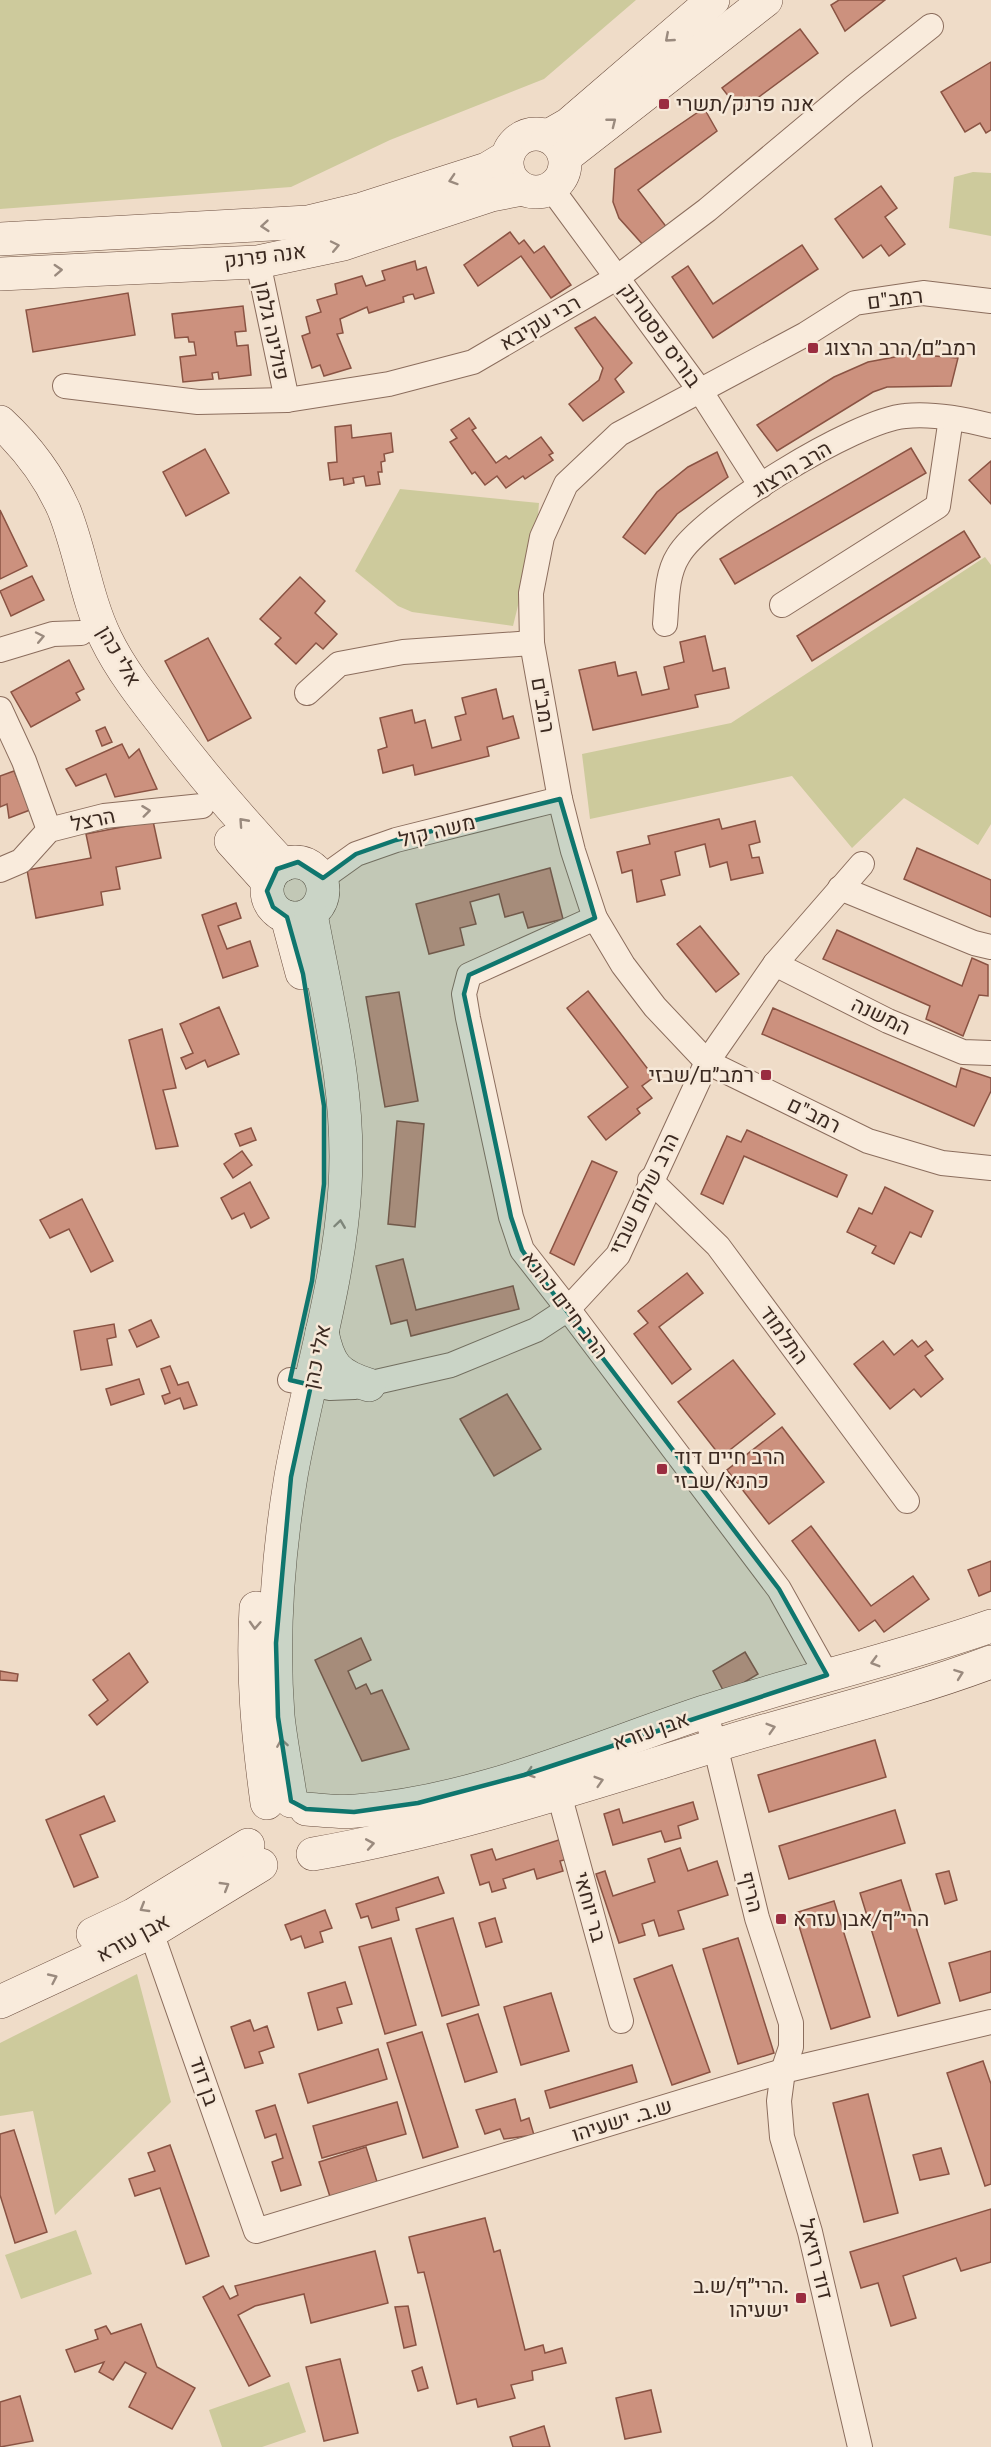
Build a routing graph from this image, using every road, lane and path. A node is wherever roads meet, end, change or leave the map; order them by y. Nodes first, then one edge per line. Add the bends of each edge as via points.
1 (713, 0) edge
2 (766, 0) edge
3 (931, 26) dead end
4 (556, 146) junction
5 (507, 158) junction
6 (537, 188) junction
7 (0, 239) edge
8 (258, 262) junction
9 (0, 274) edge
10 (618, 277) junction
11 (991, 301) edge
12 (65, 386) dead end
13 (701, 392) junction
14 (287, 400) junction
15 (951, 418) junction
16 (0, 422) edge
17 (991, 426) edge
18 (0, 446) edge
19 (761, 486) junction
20 (782, 604) dead end
21 (665, 624) dead end
22 (81, 633) junction
23 (532, 643) junction
24 (0, 650) edge
25 (307, 693) dead end
26 (0, 709) edge
27 (560, 799) junction
28 (202, 806) junction
29 (49, 830) junction
30 (862, 864) dead end
31 (0, 870) edge
32 (276, 873) junction
33 (321, 879) junction
34 (840, 888) junction
35 (299, 916) junction
36 (594, 918) junction
37 (991, 947) edge
38 (775, 964) junction
39 (991, 1053) edge
40 (707, 1062) junction
41 (991, 1168) edge
42 (650, 1180) junction
43 (568, 1309) junction
44 (322, 1332) junction
45 (300, 1383) junction
46 (369, 1385) junction
47 (907, 1501) dead end
48 (991, 1626) edge
49 (991, 1662) edge
50 (827, 1675) junction
51 (705, 1712) junction
52 (715, 1745) junction
53 (559, 1794) junction
54 (288, 1804) junction
55 (313, 1854) junction
56 (255, 1855) junction
57 (152, 1932) junction
58 (0, 1978) edge
59 (0, 2002) edge
60 (621, 2021) dead end
61 (991, 2022) edge
62 (783, 2071) junction
63 (256, 2230) joint
64 (860, 2447) edge

1 -> 4 street via 569,124
4 -> 2 street
3 - 10 street, רבי עקיבא via 707,210
4 - 5 street via 539,134 522,137
4 - 6 street via 563,175
5 - 6 street via 510,176
5 -> 7 street, אנה פרנק via 487,170 308,222
8 -> 6 street, אנה פרנק via 343,244 490,195
6 - 10 street, בוריס פסטרנק
9 -> 8 street, אנה פרנק
8 - 14 street, פולינה גלמן
10 - 13 street, בוריס פסטרנק
10 - 14 street, רבי עקיבא via 472,362 388,384
11 - 13 street, רמב"ם via 923,293 855,303
12 - 14 street, רבי עקיבא via 198,402
13 - 19 street, בוריס פסטרנק
13 - 23 street, רמב"ם via 619,434 566,484 542,537 531,593
15 - 17 street, הרב הרצוג
15 - 19 street, הרב הרצוג via 904,416 871,424
15 - 20 street via 938,506
32 -> 16 street, אלי כהן via 126,673 92,606 64,510 49,480 30,452
18 - 22 street, אלי כהן via 18,468 49,524
19 - 21 street, הרב הרצוג via 700,530 677,557 667,591
24 -> 22 street via 53,634
22 - 28 street, אלי כהן via 120,699
23 - 25 street via 403,652 339,664
23 - 27 street, רמב"ם
26 - 29 street
27 - 33 street, משה קול via 396,840 356,854
27 - 36 street, רמב"ם
29 -> 28 street, הרצל via 104,816
28 - 32 street, אלי כהן
29 - 31 street, הרצל via 21,861
30 - 34 street, הרב שלום שבזי
32 - 33 street via 305,864
32 - 35 street via 267,891 273,908
33 - 35 street via 321,902
34 - 37 street
34 - 38 street, הרב שלום שבזי
44 -> 35 street, אלי כהן via 331,1295 345,1188 345,1099
35 - 45 street, אלי כהן via 303,974 324,1106 324,1184
36 - 40 street, רמב"ם via 655,1006
36 - 43 street, הרב חיים כהנא via 469,975 464,994 522,1250
38 - 39 street, המשנה via 888,1021 963,1052
38 - 40 street, הרב שלום שבזי
40 - 41 street, רמב"ם via 868,1141 942,1162
40 - 42 street, הרב שלום שבזי
42 - 43 street, הרב שלום שבזי via 618,1255
42 - 47 street, התלמוד via 718,1246
43 - 46 street, הרב שלום שבזי via 536,1330 483,1354
43 - 50 street, הרב חיים כהנא via 779,1589
44 - 45 street, אלי כהן
44 - 46 street via 336,1368 351,1380
45 - 46 street, הרב שלום שבזי via 330,1388
45 - 54 street, אלי כהן via 280,1567 277,1633 278,1717
48 -> 50 street, אבן עזרא
52 -> 49 street, אבן עזרא
50 - 51 street, אבן עזרא
51 - 52 street, הריף
51 -> 54 street, אבן עזרא via 524,1775 418,1803 354,1812
53 -> 52 street, אבן עזרא
52 - 62 street, הריף via 757,1918 791,2023 792,2047
55 -> 53 street, אבן עזרא via 380,1842
53 - 60 street, בר יוחאי
54 - 55 street via 314,1818 318,1830
54 - 56 street via 258,1809 248,1825
55 - 56 street via 299,1868 289,1871 270,1869
57 -> 56 street, אבן עזרא
56 -> 58 street, אבן עזרא
59 -> 57 street, אבן עזרא
57 - 63 street, בן דוד
61 - 62 street, ש.ב. ישעיהו
62 - 63 street, ש.ב. ישעיהו
62 - 64 street, דוד רזיאל via 779,2101 782,2137 810,2232

